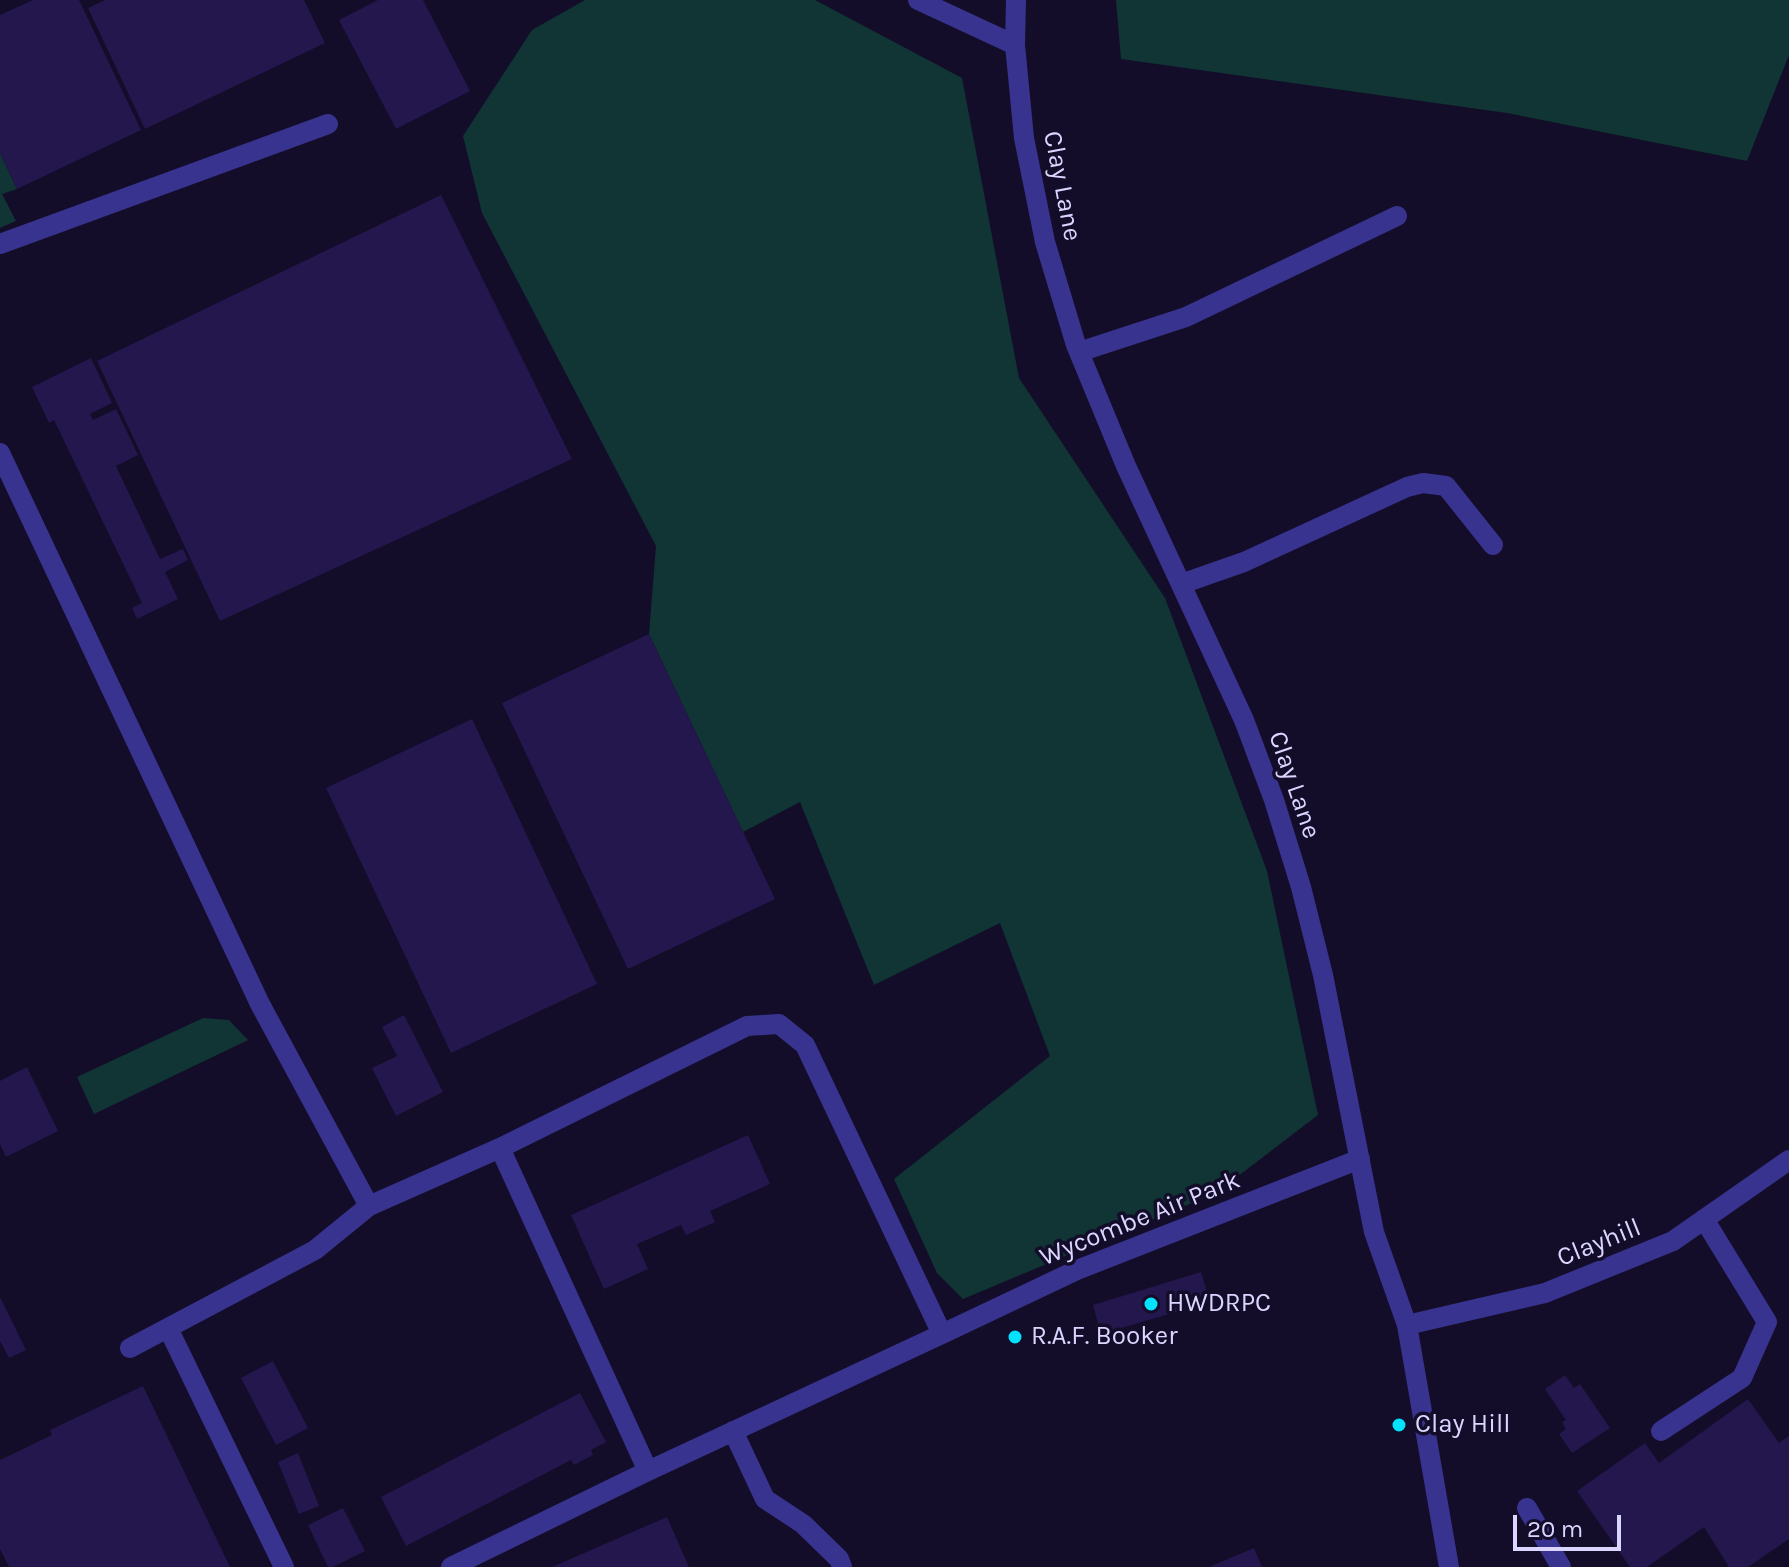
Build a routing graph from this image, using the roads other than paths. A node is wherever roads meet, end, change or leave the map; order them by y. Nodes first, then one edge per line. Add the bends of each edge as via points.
1 (918, 0) edge
2 (1016, 0) edge
3 (1015, 45) junction
4 (328, 124) dead end
5 (1397, 216) dead end
6 (0, 244) edge
7 (1079, 352) junction
8 (0, 453) edge
9 (1493, 545) dead end
10 (1181, 584) junction
11 (500, 1148) junction
12 (1360, 1159) junction
13 (1789, 1160) edge
14 (369, 1206) junction
15 (1704, 1219) junction
16 (1407, 1325) junction
17 (168, 1328) junction
18 (942, 1334) junction
19 (130, 1348) dead end
20 (733, 1431) junction
21 (1661, 1431) dead end
22 (648, 1471) junction
23 (1527, 1508) dead end
24 (466, 1562) edge
25 (284, 1567) edge
26 (451, 1567) edge
27 (842, 1567) edge
28 (1449, 1567) edge
29 (1561, 1567) edge

1 - 3 street
2 - 3 street, Clay Lane
3 - 7 street, Clay Lane via 1024,138 1045,242
4 - 6 street
5 - 7 street via 1186,317
7 - 10 street, Clay Lane
8 - 14 street via 260,1004
9 - 10 street via 1446,486 1423,483
10 - 12 street, Clay Lane via 1244,720 1274,800 1323,975
11 - 14 street
11 - 18 street via 747,1026 779,1024 805,1045
11 - 22 street
12 - 16 street, Clay Lane via 1374,1232
12 - 18 street, Wycombe Air Park via 1077,1270
13 - 15 street, Clayhill
14 - 17 street via 315,1250
15 - 16 street, Clayhill via 1673,1241 1545,1293
15 - 21 street via 1767,1322 1742,1378
16 - 28 street, Clay Lane
17 - 19 street
17 - 25 street
18 - 20 street, Wycombe Air Park
20 - 22 street, Wycombe Air Park
20 - 27 street via 765,1499 803,1524
22 - 24 street, Wycombe Air Park
23 - 29 street
24 - 26 street, Wycombe Air Park

